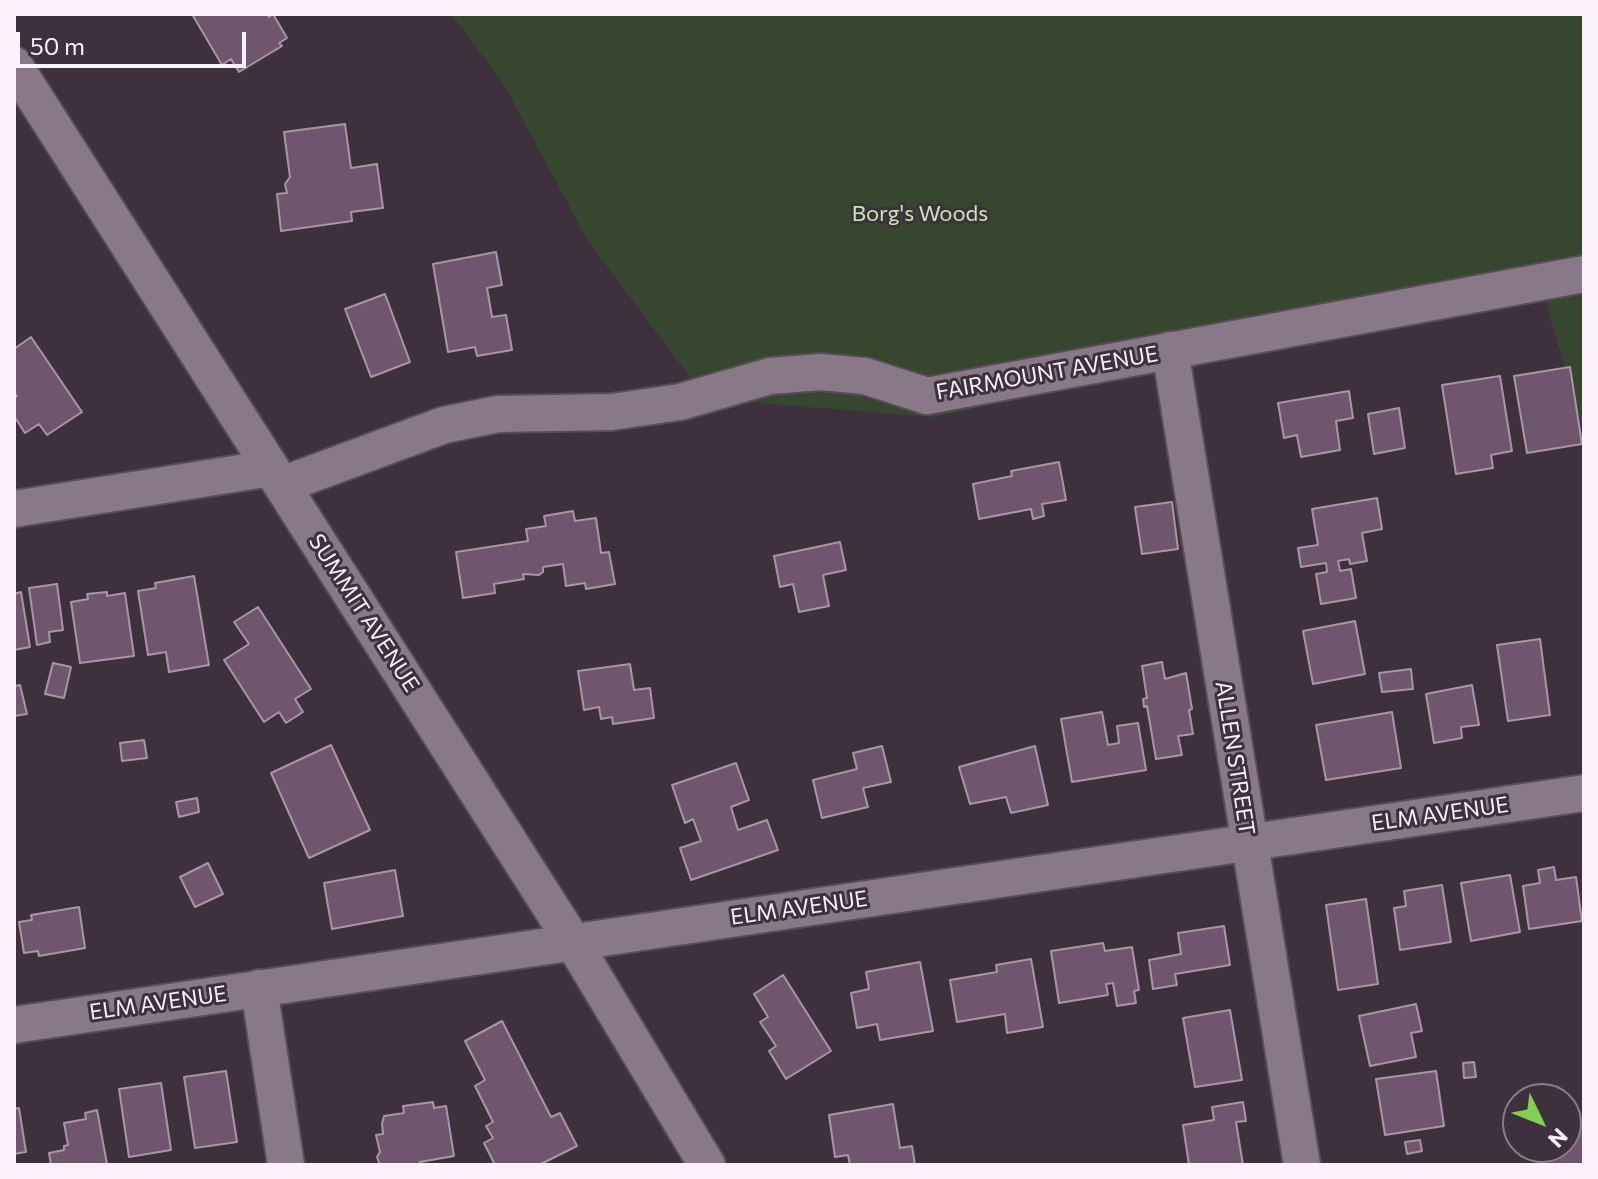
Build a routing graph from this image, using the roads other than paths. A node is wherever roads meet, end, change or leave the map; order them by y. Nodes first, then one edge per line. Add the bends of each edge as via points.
1 (14, 65) edge
2 (1584, 274) edge
3 (1170, 350) junction
4 (277, 477) junction
5 (14, 509) edge
6 (1584, 793) edge
7 (1249, 842) junction
8 (573, 942) junction
9 (259, 988) junction
10 (14, 1025) edge
11 (286, 1165) edge
12 (707, 1165) edge
13 (1302, 1165) edge

1 - 4 street, SUMMIT AVENUE
2 - 3 street, FAIRMOUNT AVENUE
3 - 4 street, FAIRMOUNT AVENUE via 927,396 865,376 820,372 770,376 680,402 612,412 498,414 444,425
3 - 7 street, ALLEN STREET
4 - 5 street, FAIRMOUNT AVENUE
4 - 8 street, SUMMIT AVENUE
6 - 7 street, ELM AVENUE
7 - 8 street, ELM AVENUE
7 - 13 street, ALLEN STREET
8 - 9 street, ELM AVENUE
8 - 12 street, SUMMIT AVENUE
9 - 10 street, ELM AVENUE
9 - 11 street

